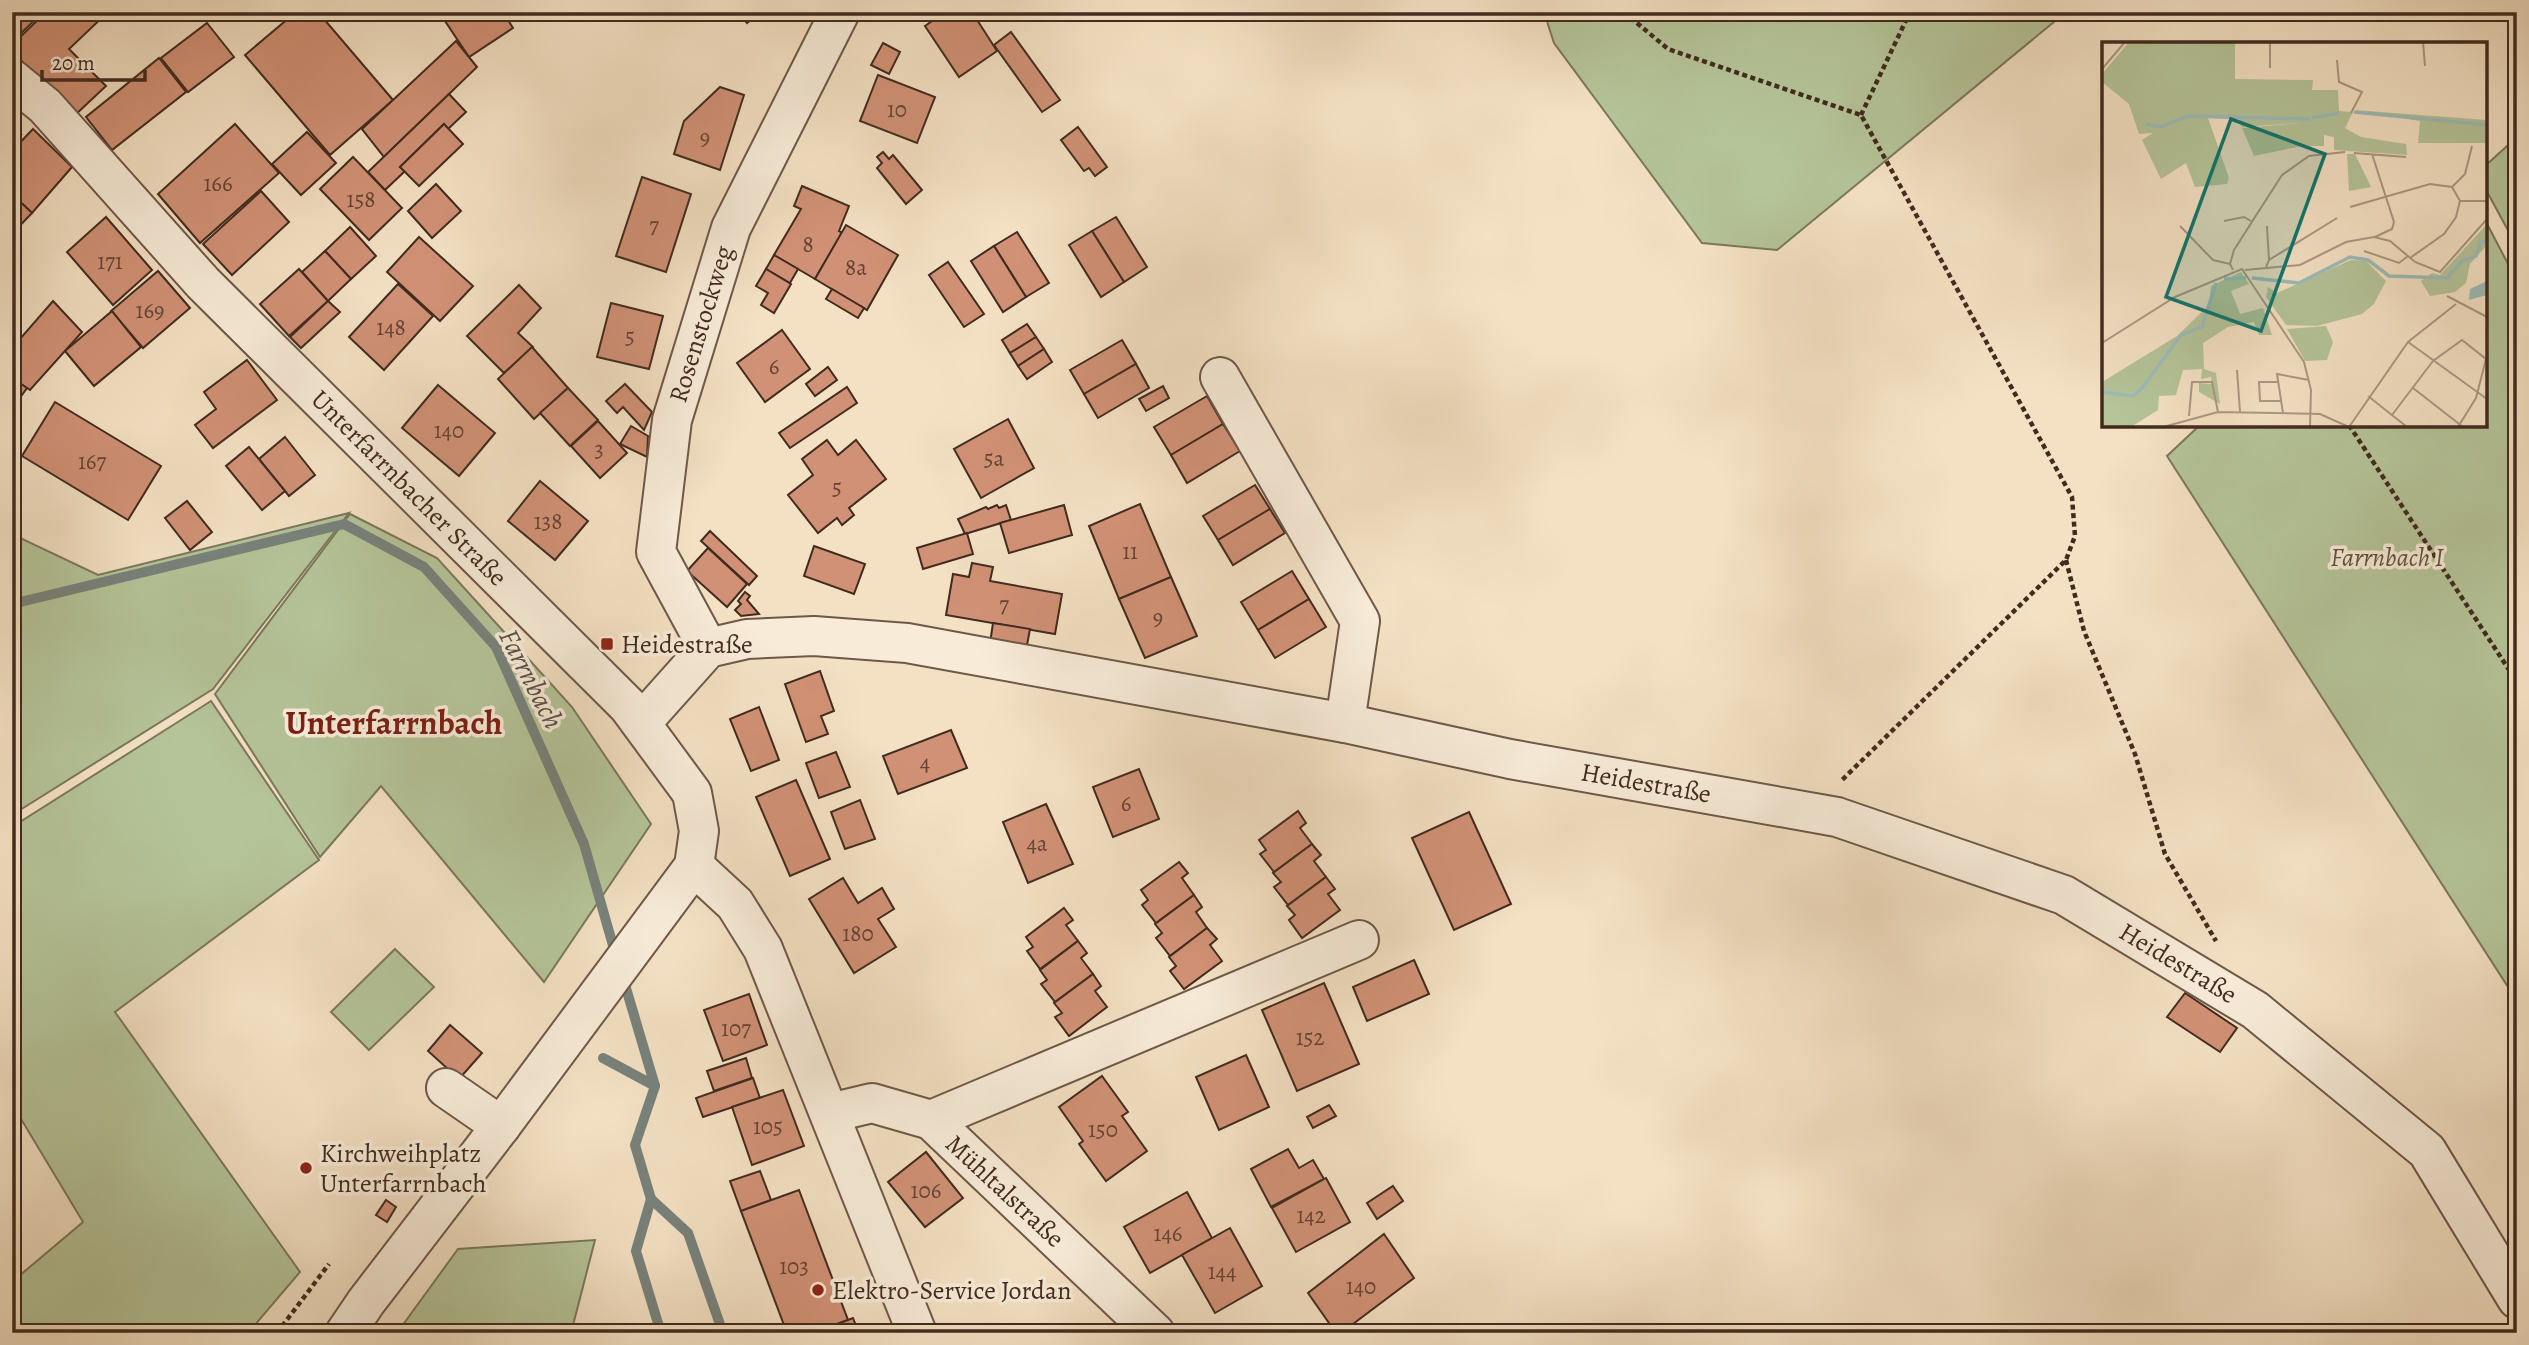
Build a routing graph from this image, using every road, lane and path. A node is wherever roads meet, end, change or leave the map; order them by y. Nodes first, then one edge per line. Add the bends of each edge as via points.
1 (840, 12) edge
2 (1624, 12) edge
3 (1910, 12) edge
4 (12, 79) edge
5 (1861, 115) junction
6 (1220, 377) dead end
7 (2350, 427) edge
8 (2066, 560) junction
9 (708, 648) junction
10 (2517, 682) edge
11 (641, 723) junction
12 (1345, 723) junction
13 (1837, 817) junction
14 (694, 866) junction
15 (1359, 940) dead end
16 (2221, 950) dead end
17 (446, 1088) dead end
18 (830, 1114) junction
19 (931, 1120) junction
20 (501, 1126) junction
21 (330, 1264) dead end
22 (2517, 1299) edge
23 (277, 1333) edge
24 (345, 1333) edge
25 (917, 1333) edge
26 (1155, 1333) edge

1 - 9 street, Rosenstockweg via 731,228 672,420 656,552
2 - 5 path via 1668,49
3 - 5 path
4 - 11 street, Unterfarrnbacher Straße via 45,106 204,283
5 - 8 path via 2072,497 2075,536
6 - 12 street via 1360,621
7 - 10 path
8 - 13 path via 1832,789
8 - 16 path via 2084,631 2135,754 2165,854
9 - 11 street
9 - 12 street, Heidestraße via 747,639 814,636 907,643
11 - 14 street, Unterfarrnbacher Straße via 692,793 699,831
12 - 13 street, Heidestraße via 1510,759
13 - 22 street, Heidestraße via 2064,895 2255,1010 2427,1151
14 - 18 street via 735,904 763,949
14 - 20 street, Unterfarrnbacher Straße
15 - 19 street
17 - 20 street
18 - 19 street, Mühltalstraße via 872,1103
18 - 25 street
19 - 26 street, Mühltalstraße
20 - 24 street, Unterfarrnbacher Straße
21 - 23 path

